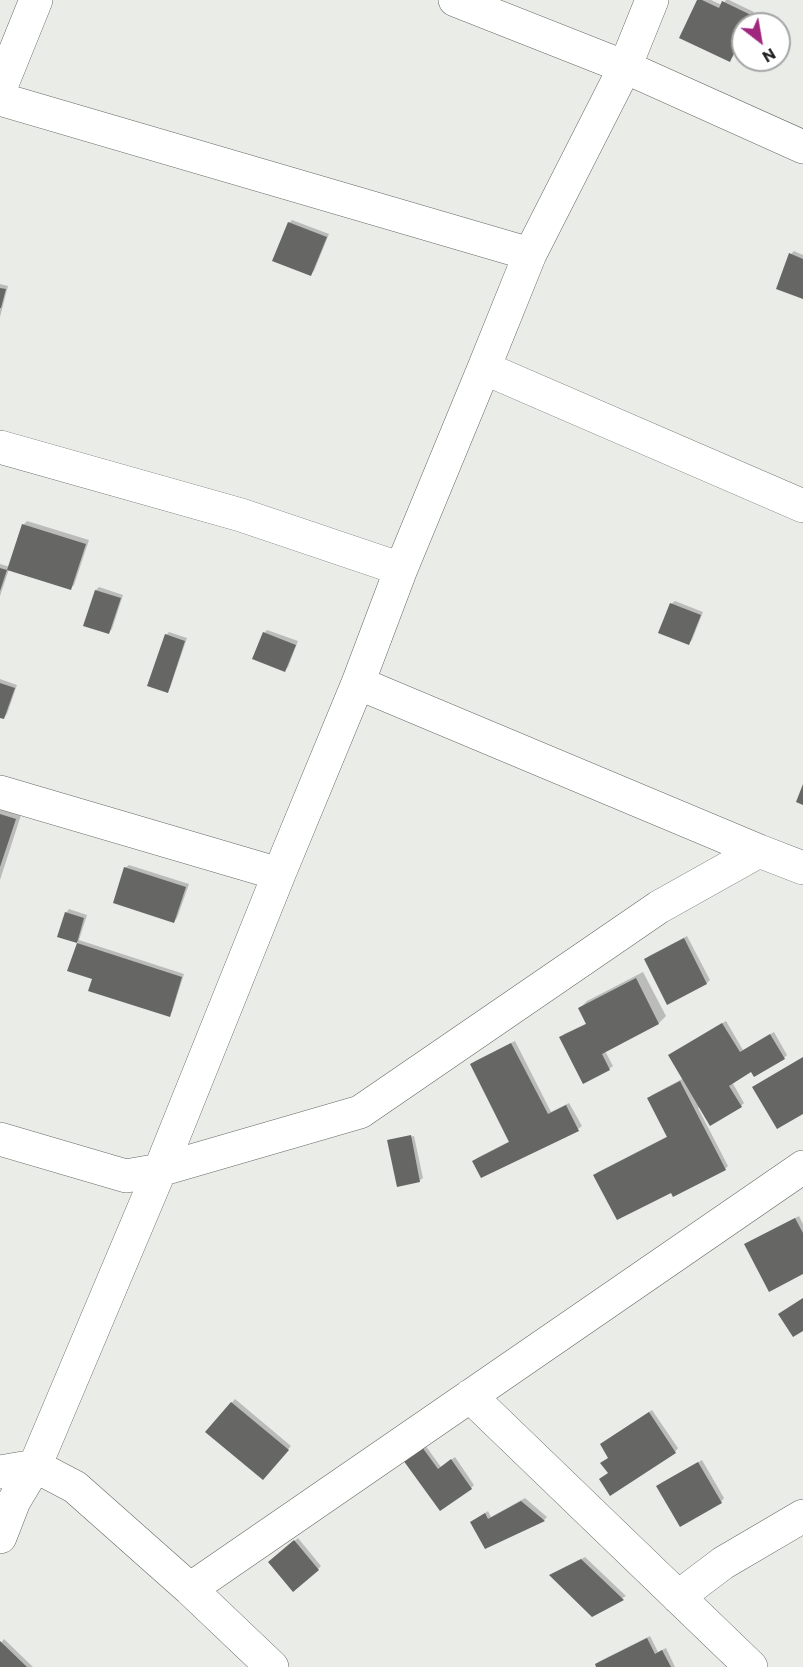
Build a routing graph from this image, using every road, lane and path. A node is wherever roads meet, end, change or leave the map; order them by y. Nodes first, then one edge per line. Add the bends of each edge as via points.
1 (36, 0) edge
2 (455, 0) edge
3 (652, 0) edge
4 (625, 67) junction
5 (0, 89) edge
6 (0, 99) edge
7 (803, 147) edge
8 (530, 254) junction
9 (484, 369) junction
10 (0, 447) edge
11 (803, 506) edge
12 (401, 569) junction
13 (358, 683) junction
14 (0, 792) edge
15 (759, 851) junction
16 (803, 868) edge
17 (279, 874) junction
18 (0, 1139) edge
19 (803, 1167) edge
20 (160, 1170) junction
21 (470, 1396) junction
22 (35, 1466) junction
23 (0, 1472) edge
24 (803, 1516) edge
25 (0, 1536) edge
26 (190, 1589) junction
27 (678, 1598) junction
28 (272, 1667) edge
29 (751, 1667) edge

1 - 5 street
2 - 4 street
3 - 4 street
4 - 7 street
4 - 8 street
6 - 8 street
8 - 9 street
9 - 11 street
9 - 12 street
10 - 12 street via 241,515
12 - 13 street
13 - 15 street
13 - 17 street
14 - 17 street
15 - 16 street
15 - 20 street via 659,907 360,1112
17 - 20 street
18 - 20 street via 126,1176
19 - 21 street
20 - 22 street
21 - 26 street
21 - 27 street
22 - 23 street
22 - 25 street
22 - 26 street via 75,1487
24 - 27 street via 723,1563
26 - 28 street
27 - 29 street

